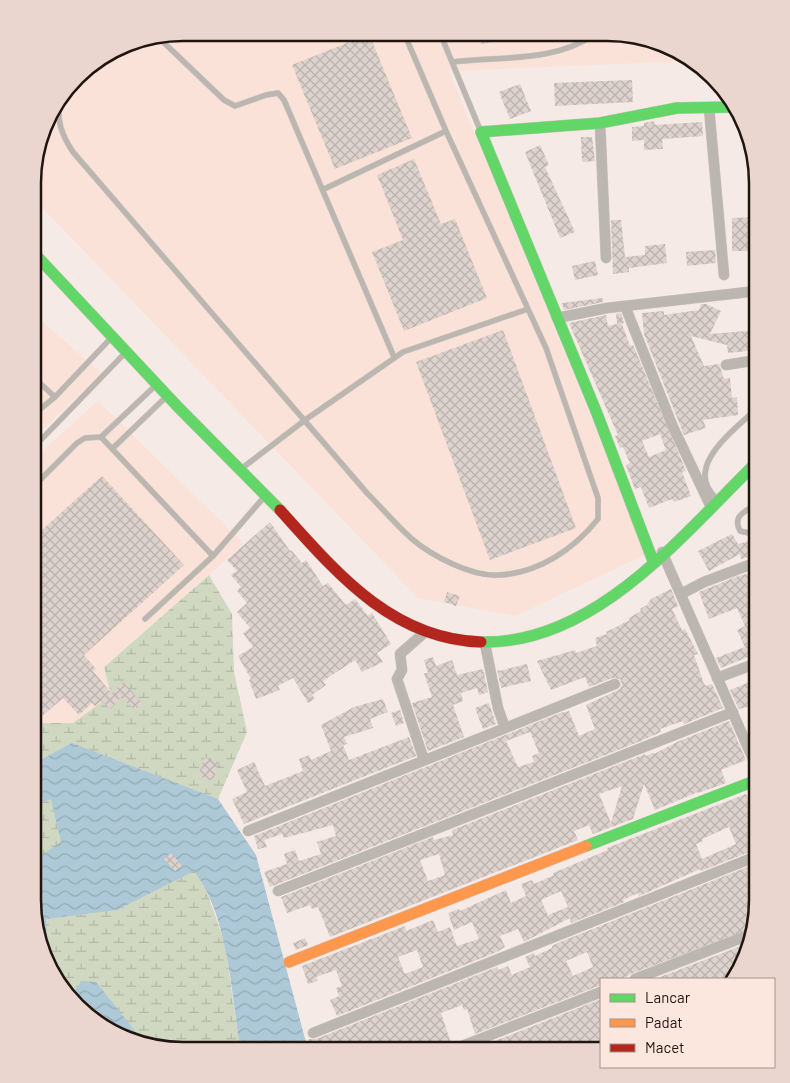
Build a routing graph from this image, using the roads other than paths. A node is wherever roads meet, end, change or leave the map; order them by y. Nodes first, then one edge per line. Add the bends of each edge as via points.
1 (407, 41) edge
2 (443, 41) edge
3 (584, 41) edge
4 (163, 42) edge
5 (452, 62) junction
6 (727, 107) edge
7 (709, 108) junction
8 (58, 116) edge
9 (600, 123) junction
10 (446, 130) junction
11 (481, 132) junction
12 (324, 189) junction
13 (606, 258) dead end
14 (41, 260) edge
15 (724, 275) dead end
16 (749, 291) edge
17 (624, 306) junction
18 (528, 309) junction
19 (557, 318) junction
20 (112, 336) junction
21 (127, 352) junction
22 (394, 357) junction
23 (749, 361) edge
24 (726, 365) dead end
25 (41, 384) edge
26 (157, 385) junction
27 (168, 396) junction
28 (55, 397) junction
29 (41, 408) edge
30 (749, 416) edge
31 (305, 420) junction
32 (101, 437) junction
33 (41, 440) edge
34 (112, 449) junction
35 (241, 470) junction
36 (749, 470) edge
37 (41, 479) edge
38 (266, 495) junction
39 (713, 502) junction
40 (749, 509) edge
41 (749, 531) edge
42 (662, 552) junction
43 (213, 556) junction
44 (653, 561) junction
45 (748, 565) edge
46 (681, 594) junction
47 (145, 619) dead end
48 (425, 632) junction
49 (485, 644) junction
50 (748, 666) edge
51 (717, 678) junction
52 (615, 684) dead end
53 (733, 712) junction
54 (504, 728) junction
55 (748, 740) edge
56 (424, 760) junction
57 (748, 783) edge
58 (248, 831) dead end
59 (748, 860) edge
60 (278, 891) dead end
61 (743, 937) edge
62 (289, 962) dead end
63 (638, 978) edge
64 (600, 992) edge
65 (313, 1033) dead end
66 (473, 1042) edge

1 - 10 lane
2 - 5 lane
3 - 5 lane via 565,49 524,57
4 - 12 lane via 224,100 235,106 278,94 284,100
5 - 11 lane
6 - 7 street
7 - 9 street via 677,108
7 - 15 street
8 - 31 lane via 62,135 73,152
9 - 11 street
9 - 13 street
10 - 12 lane
10 - 18 lane
11 - 19 street
12 - 22 lane
14 - 20 street
16 - 17 street
17 - 19 street
17 - 39 street via 673,427
18 - 22 lane
18 - 31 lane via 546,348 598,498 598,519 588,531 571,548 537,566 498,575 446,561 412,539 367,493
19 - 44 street
20 - 21 street
20 - 28 lane
21 - 26 street
21 - 33 lane
22 - 31 lane
23 - 24 street
25 - 28 lane
26 - 27 street
26 - 32 lane
27 - 34 lane
27 - 35 street
28 - 29 lane
30 - 39 lane via 710,456 705,480
31 - 35 lane
32 - 34 lane
32 - 37 lane via 86,438 77,443
34 - 43 lane
35 - 38 street
36 - 39 street
38 - 43 lane
38 - 48 street via 362,594 402,622
39 - 42 street
40 - 41 lane via 737,518 736,524 740,531
42 - 44 street
42 - 46 street
43 - 47 lane
44 - 49 street via 581,617 540,634
45 - 46 street
46 - 51 street
48 - 49 street
48 - 56 street via 400,654 402,670 397,679
49 - 54 street
50 - 51 street
51 - 53 street
52 - 54 street
53 - 55 street
53 - 60 street
54 - 56 street
56 - 58 street
57 - 62 street
59 - 65 street
61 - 63 street
64 - 66 street

